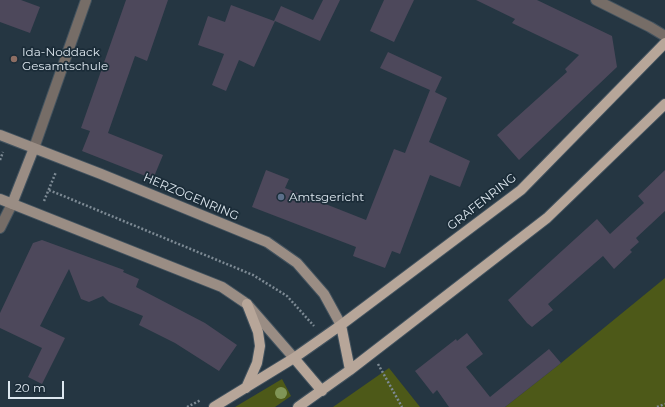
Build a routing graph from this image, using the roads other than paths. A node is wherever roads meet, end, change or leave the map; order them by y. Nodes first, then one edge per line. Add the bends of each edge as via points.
1 (86, 0) edge
2 (596, 0) edge
3 (665, 36) edge
4 (665, 43) edge
5 (665, 104) edge
6 (0, 135) edge
7 (34, 148) junction
8 (0, 199) edge
9 (12, 204) junction
10 (0, 228) edge
11 (247, 304) junction
12 (341, 325) junction
13 (294, 358) junction
14 (350, 370) junction
15 (246, 388) junction
16 (322, 391) junction
17 (214, 407) edge
18 (298, 407) edge

1 - 7 street
2 - 3 street
4 - 12 main road, GRAFENRING via 521,190
5 - 14 main road via 547,218
6 - 7 main road, HERZOGENRING
7 - 9 main road
7 - 12 main road, HERZOGENRING via 267,242 297,263 320,289
8 - 9 main road
9 - 10 street
9 - 11 main road via 222,287
11 - 13 main road
11 - 15 main road via 258,332 260,346 257,363
12 - 13 main road, GRAFENRING
12 - 14 main road
13 - 15 main road, GRAFENRING
13 - 16 main road
14 - 16 main road
15 - 17 main road, GRAFENRING
16 - 18 main road

